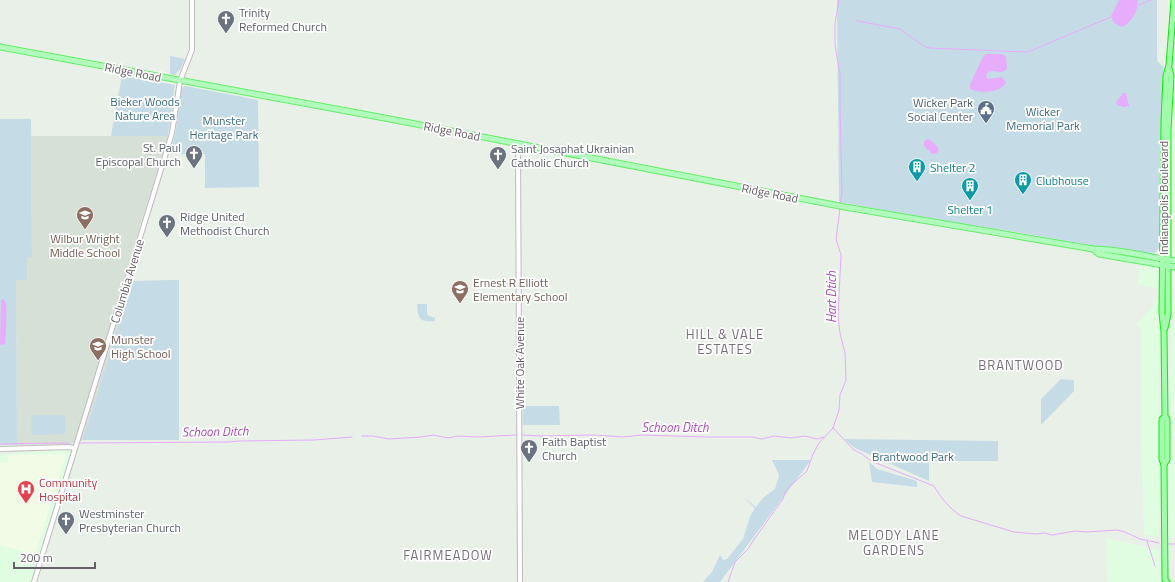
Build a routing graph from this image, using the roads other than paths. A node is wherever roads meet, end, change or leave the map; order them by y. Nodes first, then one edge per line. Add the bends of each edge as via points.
1 (192, 0) edge
2 (1174, 0) edge
3 (0, 47) edge
4 (180, 81) junction
5 (518, 144) junction
6 (1093, 250) junction
7 (1166, 259) junction
8 (1175, 261) edge
9 (1166, 266) junction
10 (1175, 267) edge
11 (74, 448) junction
12 (0, 449) edge
13 (1165, 581) edge
14 (34, 582) edge
15 (520, 582) edge

1 - 4 street, Columbia Avenue via 192,50
2 - 7 highway, Indianapolis Boulevard via 1164,121
3 - 4 main road, Ridge Road
4 - 5 main road, Ridge Road
4 - 11 street, Columbia Avenue via 172,133
5 - 6 main road, Ridge Road via 844,207
5 - 15 street, White Oak Avenue
6 - 7 main road, Ridge Road
6 - 9 main road, Ridge Road via 1099,254
7 - 8 main road, Ridge Road
7 - 9 highway, Indianapolis Boulevard
9 - 10 main road, Ridge Road
9 - 13 highway, Indianapolis Boulevard via 1162,313
11 - 12 street
11 - 14 street, Columbia Avenue

